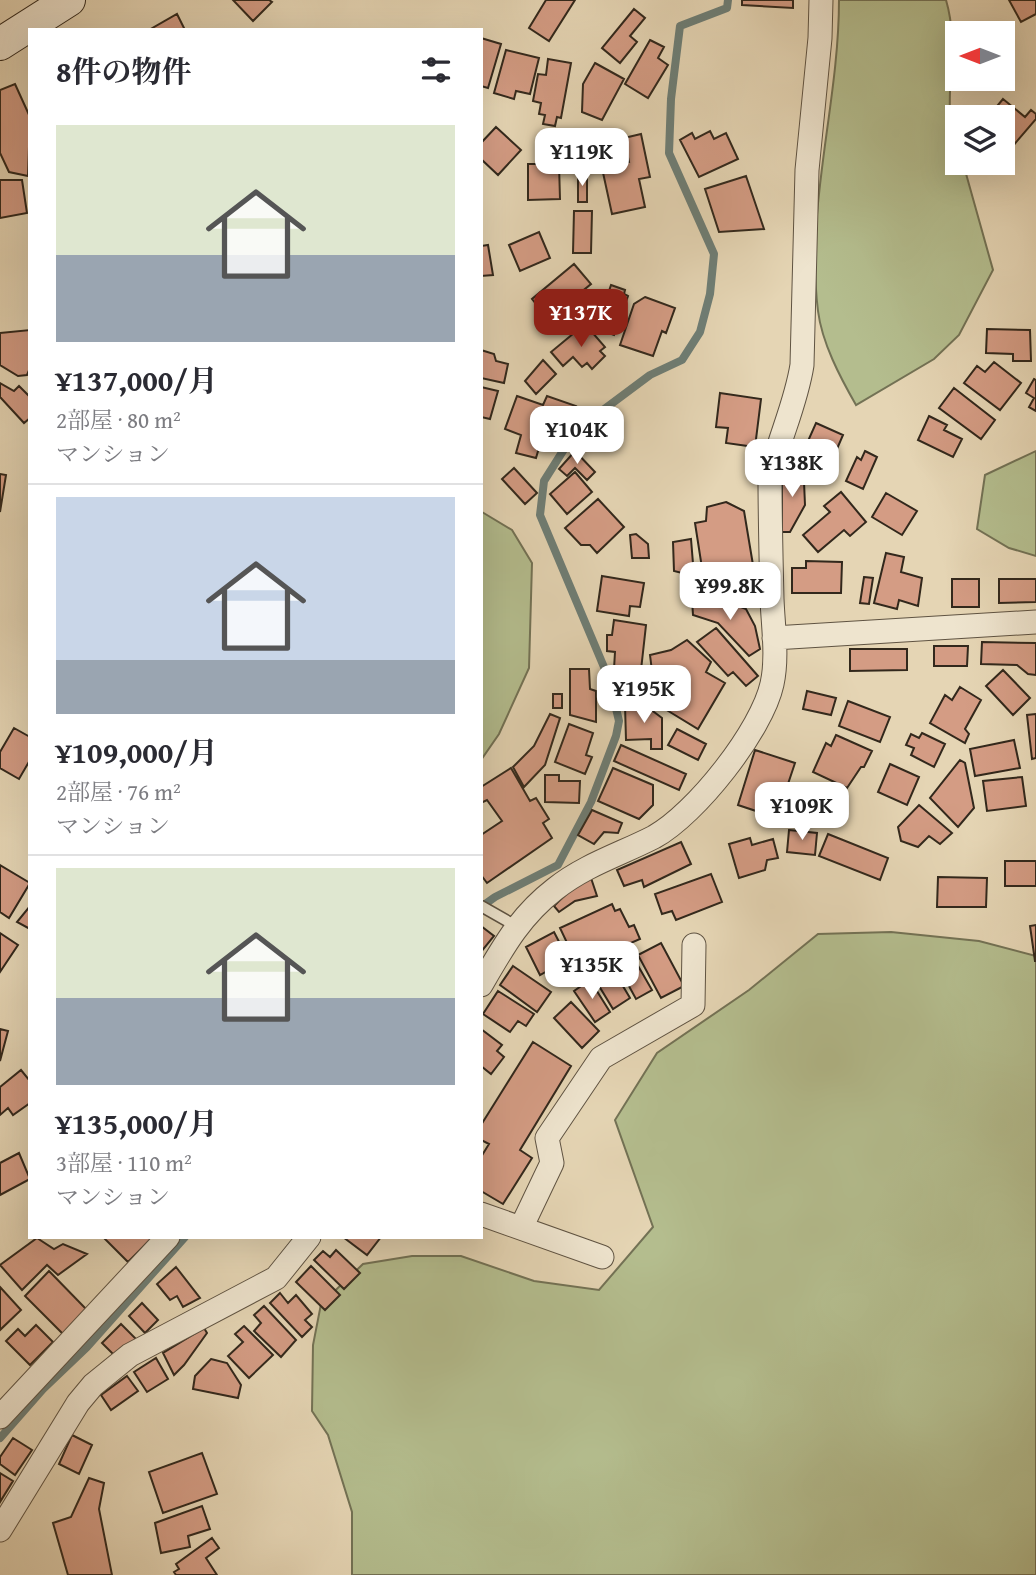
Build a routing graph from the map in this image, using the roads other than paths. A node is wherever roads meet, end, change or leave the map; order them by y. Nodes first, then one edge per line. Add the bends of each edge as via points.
1 (69, 0) edge
2 (821, 0) edge
3 (0, 44) edge
4 (1036, 622) edge
5 (774, 638) junction
6 (483, 907) edge
7 (516, 926) junction
8 (694, 945) dead end
9 (483, 982) edge
10 (483, 1215) edge
11 (521, 1228) junction
12 (166, 1239) edge
13 (307, 1239) edge
14 (603, 1257) dead end
15 (0, 1417) edge
16 (0, 1530) edge

1 - 3 street
2 - 5 street via 807,170 802,365 770,477
4 - 5 street
5 - 7 street via 772,682 756,727 690,808 657,835 575,875
6 - 7 lane
7 - 9 street
8 - 11 street via 693,1005 601,1058 547,1138 552,1163
10 - 11 street
11 - 14 street
12 - 15 street
13 - 16 street via 276,1278 130,1354 93,1385

